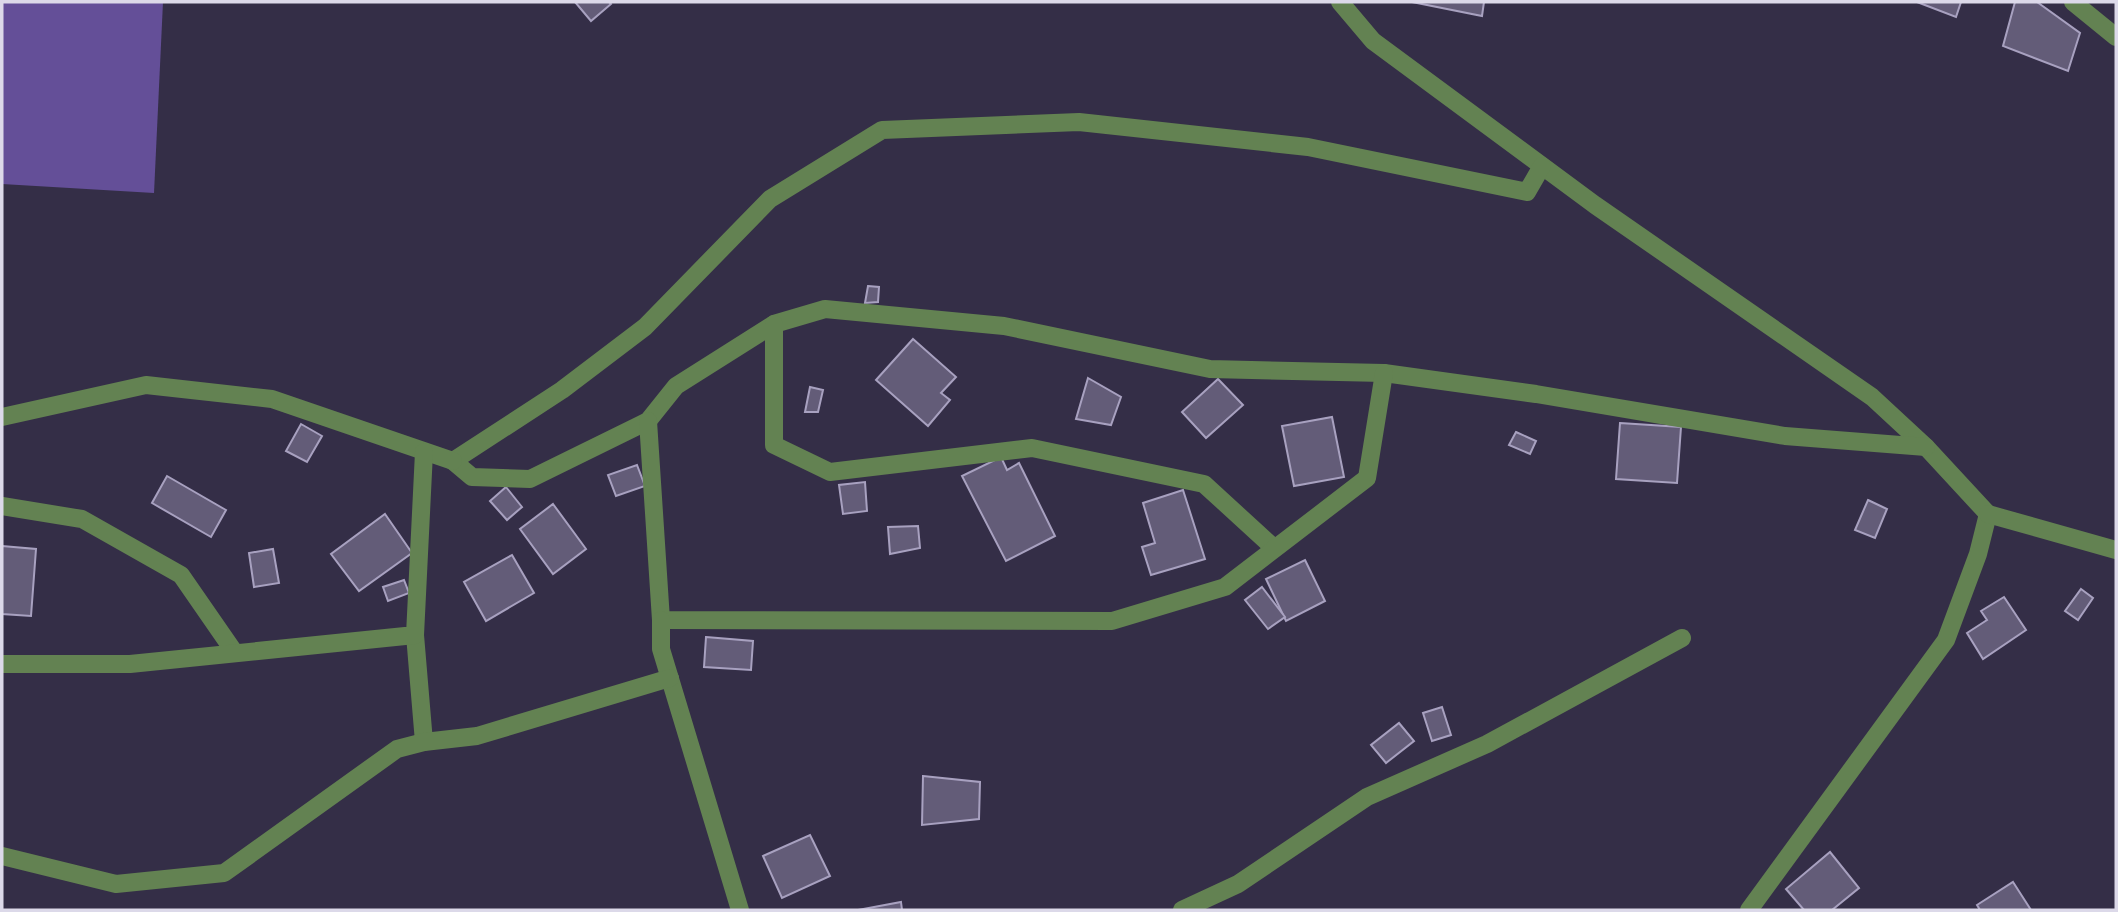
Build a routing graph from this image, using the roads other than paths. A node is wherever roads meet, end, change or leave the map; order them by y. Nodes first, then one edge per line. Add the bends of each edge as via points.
1 (1340, 2) edge
2 (2073, 2) edge
3 (2116, 37) edge
4 (1542, 166) junction
5 (774, 324) junction
6 (1384, 373) junction
7 (2, 417) edge
8 (648, 421) junction
9 (1926, 447) junction
10 (424, 452) junction
11 (453, 461) junction
12 (2, 506) edge
13 (1988, 514) junction
14 (1274, 548) junction
15 (2116, 550) edge
16 (661, 620) junction
17 (415, 635) junction
18 (1682, 638) dead end
19 (235, 653) junction
20 (2, 664) edge
21 (670, 678) junction
22 (424, 741) junction
23 (2, 856) edge
24 (740, 910) edge
25 (1182, 910) edge
26 (1749, 910) edge

1 - 4 street via 1373,41
2 - 3 street
4 - 9 street via 1872,397
4 - 11 street via 1527,192 1308,147 1079,122 882,130 771,199 645,327 562,390
5 - 6 street via 825,309 1004,326 1210,369
5 - 8 street via 676,386
5 - 14 street via 774,445 830,472 1032,448 1204,484
6 - 9 street via 1785,436
6 - 14 street via 1367,478
7 - 10 street via 146,385 272,399
8 - 11 street via 530,479 472,477
8 - 16 street
9 - 13 street
10 - 11 street
10 - 17 street
12 - 19 street via 82,519 181,575
13 - 15 street
13 - 26 street via 1946,640
14 - 16 street via 1225,587 1112,621
16 - 21 street via 661,649
17 - 19 street
17 - 22 street
18 - 25 street via 1487,744 1367,797 1238,884
19 - 20 street via 130,664
21 - 22 street via 477,736
21 - 24 street
22 - 23 street via 397,749 223,873 116,884

